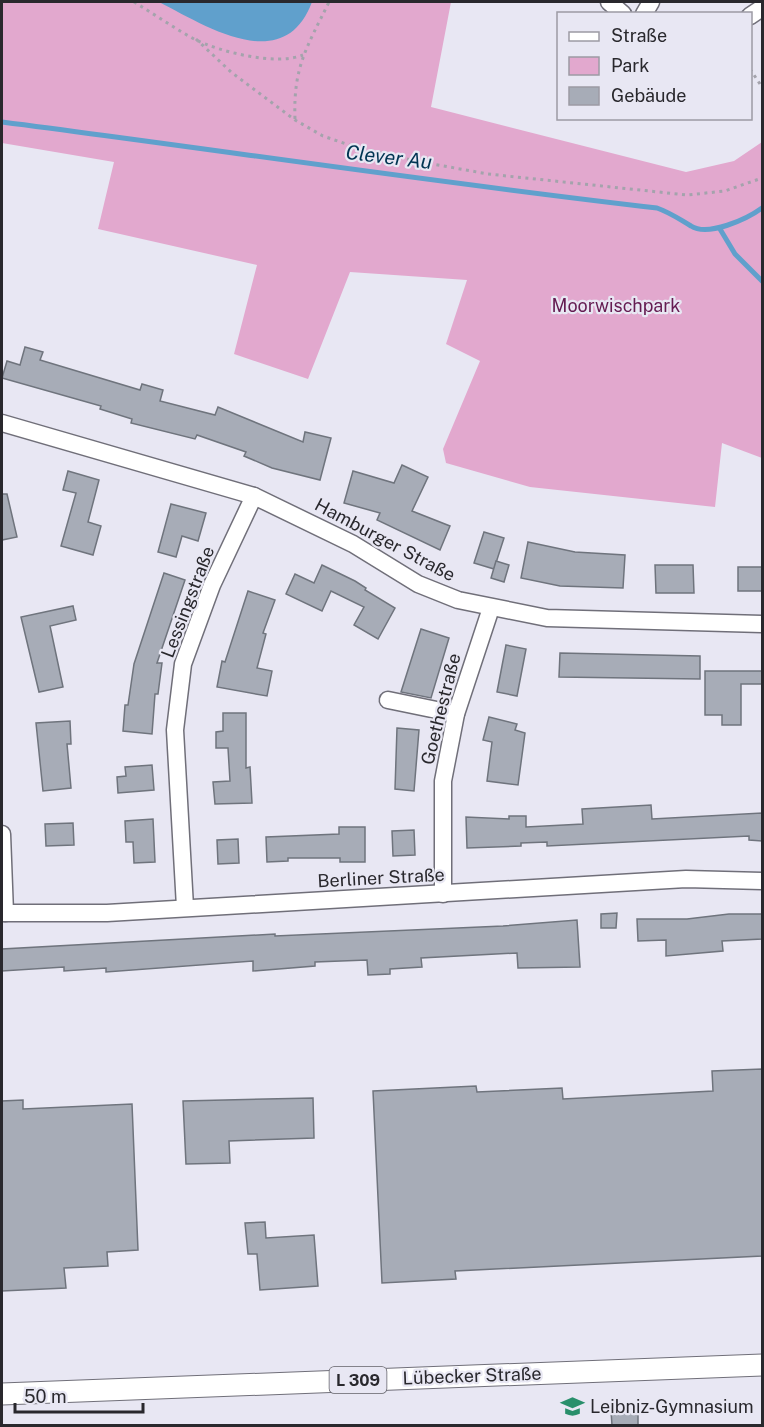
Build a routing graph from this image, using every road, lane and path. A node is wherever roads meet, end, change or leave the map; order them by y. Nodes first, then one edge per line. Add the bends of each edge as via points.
1 (134, 2) edge
2 (329, 2) edge
3 (609, 2) edge
4 (621, 12) edge
5 (196, 39) junction
6 (303, 55) junction
7 (752, 72) edge
8 (762, 87) edge
9 (296, 120) junction
10 (762, 178) edge
11 (2, 423) edge
12 (254, 495) junction
13 (491, 608) junction
14 (762, 624) edge
15 (388, 700) dead end
16 (456, 714) junction
17 (2, 834) edge
18 (762, 881) edge
19 (442, 894) junction
20 (185, 907) junction
21 (3, 913) edge
22 (762, 1365) edge
23 (2, 1394) edge

1 - 5 path
2 - 6 path
3 - 4 street
5 - 6 path via 270,61
5 - 9 path via 231,72
6 - 9 path via 294,87
7 - 8 path
9 - 10 path via 323,136 352,146 488,174 687,195 725,191
11 - 12 street, Hamburger Straße
12 - 13 street, Hamburger Straße via 352,544 418,584
12 - 20 street, Lessingstraße via 212,585 183,664 176,730
13 - 14 street, Hamburger Straße via 547,618
13 - 16 street, Goethestraße
15 - 16 street
16 - 19 street, Goethestraße via 443,781
17 - 21 street
18 - 19 street, Berliner Straße via 686,879
19 - 20 street, Berliner Straße
20 - 21 street, Berliner Straße via 107,913
22 - 23 main road, Lübecker Straße / L 309

